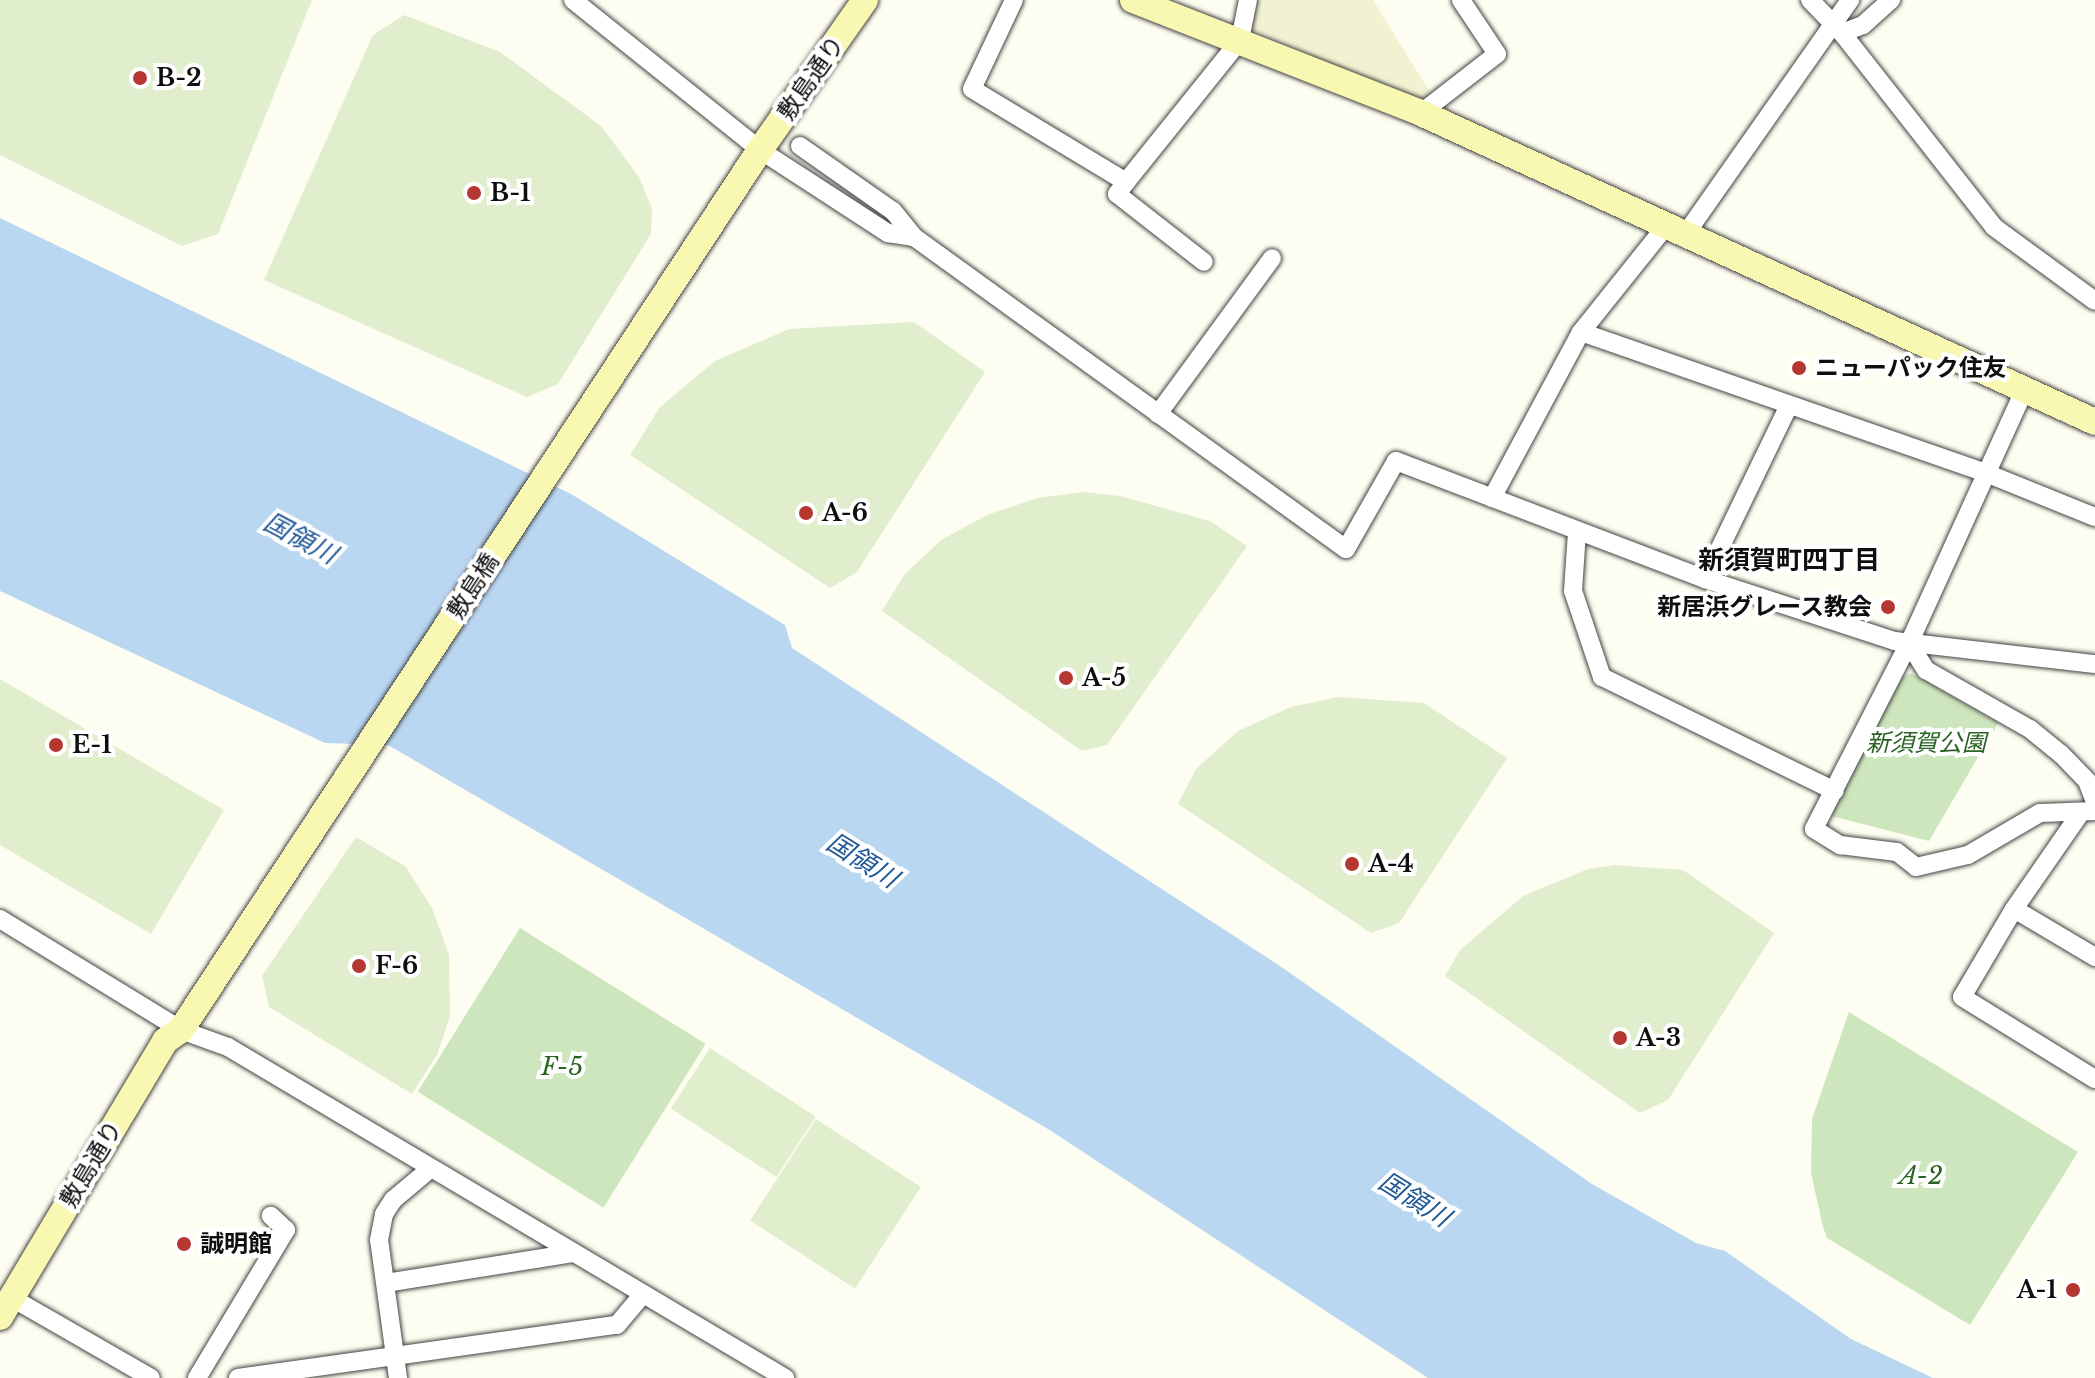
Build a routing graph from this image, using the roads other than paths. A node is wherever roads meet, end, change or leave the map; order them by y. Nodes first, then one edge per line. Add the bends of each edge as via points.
1 (573, 0) edge
2 (865, 0) edge
3 (1014, 0) edge
4 (1133, 0) edge
5 (1248, 0) edge
6 (1461, 0) edge
7 (1810, 0) edge
8 (1850, 0) edge
9 (1891, 0) edge
10 (1838, 28) junction
11 (1240, 40) junction
12 (1421, 113) junction
13 (800, 146) dead end
14 (759, 153) junction
15 (1126, 182) junction
16 (1676, 229) junction
17 (914, 237) junction
18 (1272, 258) dead end
19 (1204, 262) dead end
20 (2095, 301) edge
21 (1581, 332) junction
22 (2024, 391) junction
23 (1789, 405) junction
24 (1158, 414) junction
25 (2095, 422) edge
26 (1986, 473) junction
27 (1492, 498) junction
28 (2095, 517) edge
29 (1577, 532) junction
30 (1705, 579) junction
31 (1909, 643) junction
32 (2095, 664) edge
33 (1835, 791) junction
34 (2095, 802) edge
35 (2087, 813) edge
36 (2014, 909) junction
37 (0, 919) edge
38 (2095, 957) edge
39 (185, 1023) junction
40 (2095, 1079) edge
41 (430, 1169) junction
42 (271, 1216) dead end
43 (573, 1253) junction
44 (386, 1283) junction
45 (643, 1294) junction
46 (6, 1307) edge
47 (395, 1356) junction
48 (151, 1378) edge
49 (197, 1378) edge
50 (238, 1378) edge
51 (398, 1378) edge
52 (785, 1378) edge

1 - 14 street
2 - 14 street, 敷島通り
3 - 15 street via 972,89
4 - 11 street
5 - 11 street
6 - 12 street via 1497,54
7 - 10 street
8 - 10 street
9 - 10 street via 1863,25
10 - 16 street
10 - 20 street via 1994,227
11 - 12 street
11 - 15 street
12 - 16 street
13 - 17 street via 893,211
14 - 17 street via 888,233
14 - 39 street, 敷島橋
15 - 19 street via 1117,194
16 - 21 street
16 - 22 street
17 - 24 street
18 - 24 street
21 - 23 street
21 - 27 street
22 - 25 street
22 - 26 street
23 - 26 street
23 - 30 street
24 - 27 street via 1346,549 1396,461
26 - 28 street
26 - 31 street
27 - 29 street
29 - 30 street
29 - 33 street via 1573,591 1602,677
30 - 31 street
31 - 32 street
31 - 33 street
31 - 34 street via 1926,670 2030,729 2061,754 2087,781
33 - 35 street via 1814,829 1840,845 1897,852 1916,867 1968,855 2040,813
35 - 36 street
36 - 38 street
36 - 40 street via 1962,997
37 - 39 street
39 - 41 street
39 - 46 street, 敷島通り via 165,1041
41 - 43 street
41 - 44 street via 384,1214 379,1240
42 - 49 street via 286,1230
43 - 44 street
43 - 45 street
44 - 47 street
45 - 47 street via 617,1325
45 - 52 street
46 - 48 street
47 - 50 street
47 - 51 street

